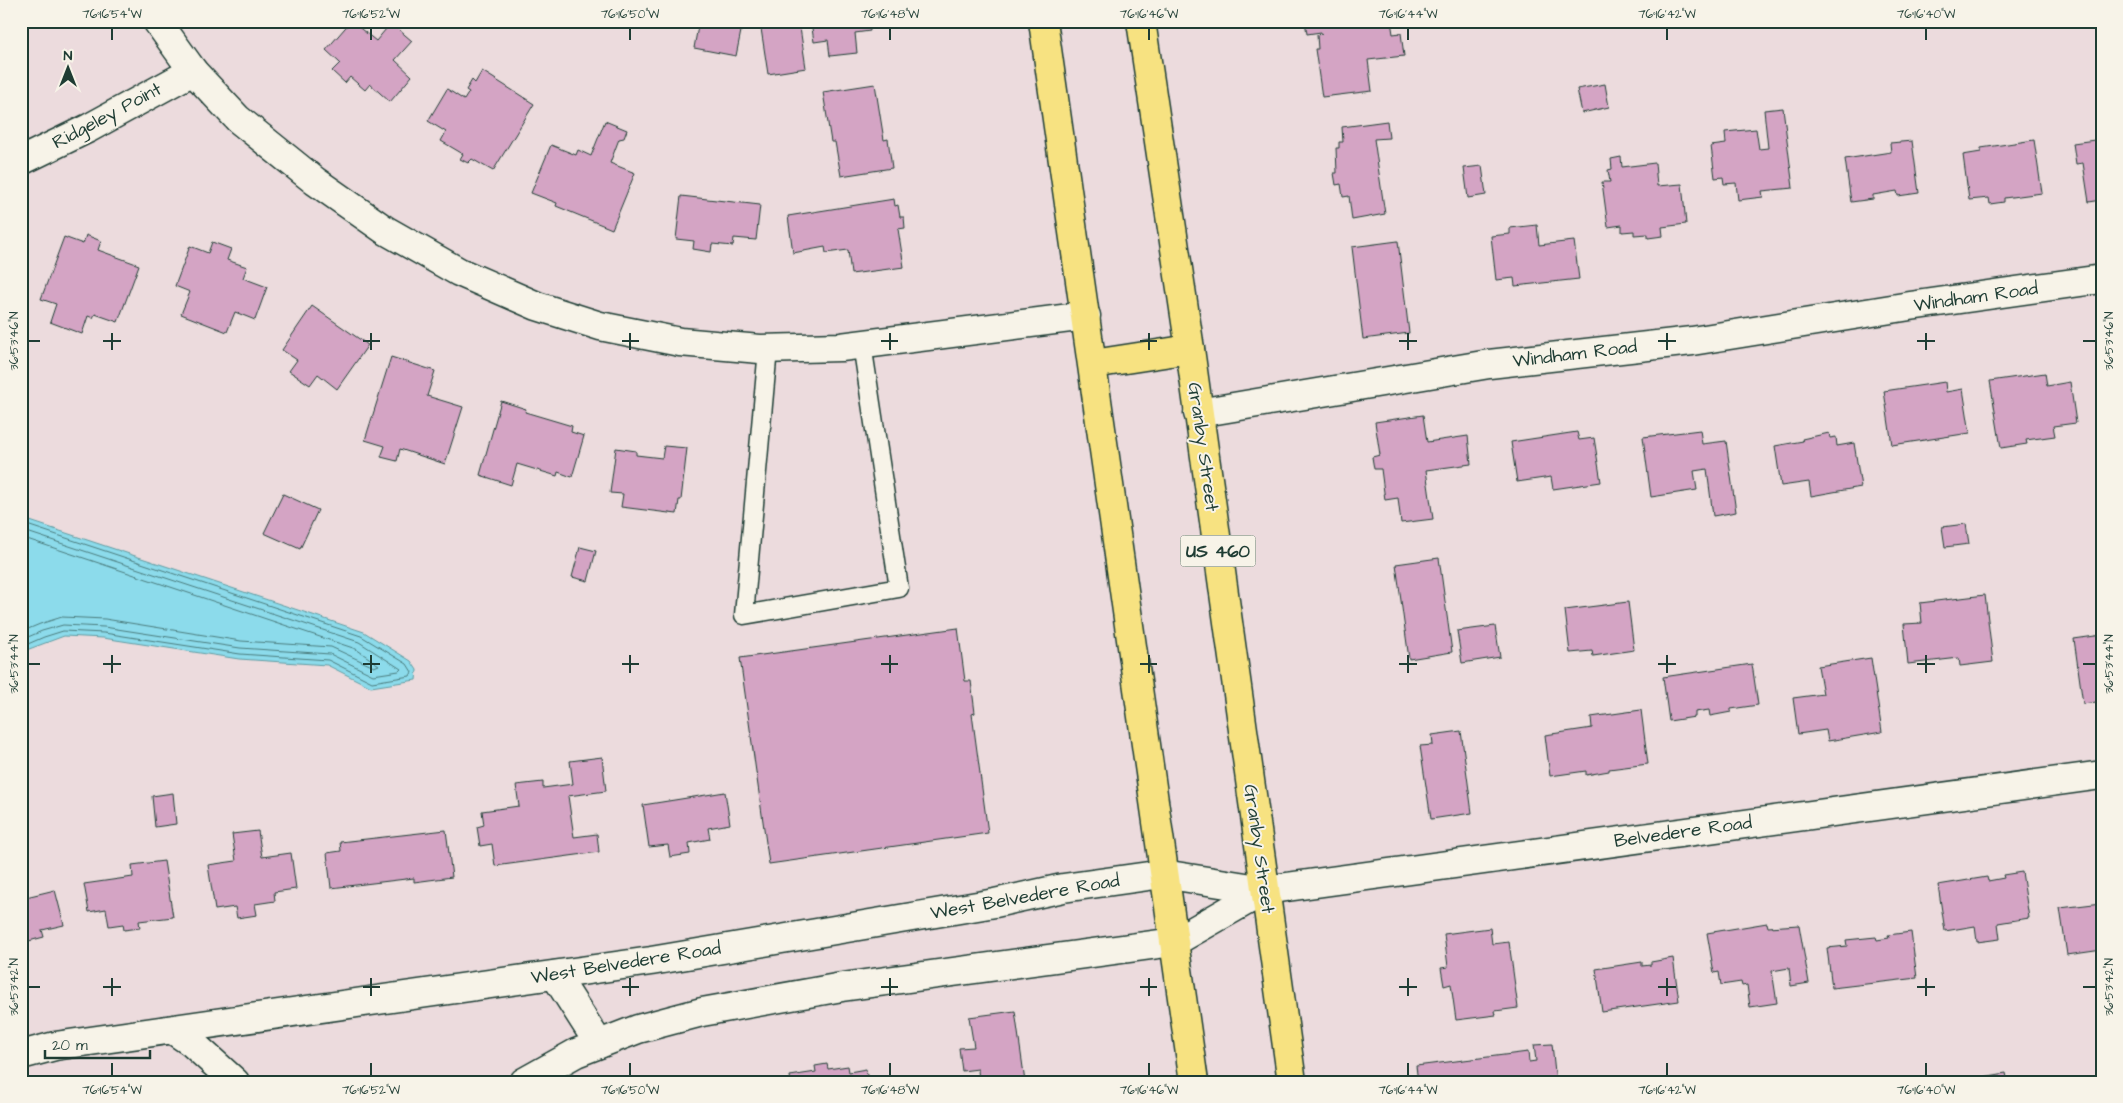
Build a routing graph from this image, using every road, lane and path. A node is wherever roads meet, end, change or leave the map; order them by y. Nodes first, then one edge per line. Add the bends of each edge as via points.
1 (157, 21) edge
2 (1044, 21) edge
3 (1141, 21) edge
4 (193, 71) junction
5 (21, 160) edge
6 (2102, 279) edge
7 (1086, 316) junction
8 (862, 344) junction
9 (768, 348) junction
10 (1190, 348) junction
11 (1092, 364) junction
12 (1198, 413) junction
13 (2102, 775) edge
14 (1163, 874) junction
15 (1265, 890) junction
16 (1174, 942) junction
17 (555, 975) junction
18 (173, 1030) junction
19 (599, 1044) junction
20 (21, 1055) edge
21 (235, 1082) edge
22 (524, 1082) edge
23 (1194, 1082) edge
24 (1292, 1082) edge

1 - 4 street
2 - 7 main road
3 - 10 main road, Granby Street / US 460
4 - 5 street, Ridgeley Point via 89,128
4 - 9 street via 238,119 315,181 385,230 459,272 537,306 600,326 680,342
6 - 12 street, Windham Road via 1692,341 1490,364
7 - 8 street
7 - 11 main road
8 - 9 street
8 - 9 lane via 899,588 744,614
10 - 11 main road
10 - 12 main road, Granby Street / US 460
11 - 14 main road
12 - 15 main road, Granby Street / US 460
13 - 15 street, Belvedere Road
14 - 15 street, West Belvedere Road
14 - 16 main road
14 - 17 street, West Belvedere Road via 1063,888 996,903
15 - 16 street
15 - 24 main road, Granby Street / US 460
16 - 19 street via 832,989 702,1012 638,1029
16 - 23 main road
17 - 18 street, West Belvedere Road
17 - 19 street
18 - 20 street, West Belvedere Road via 55,1046
18 - 21 street
19 - 22 street

